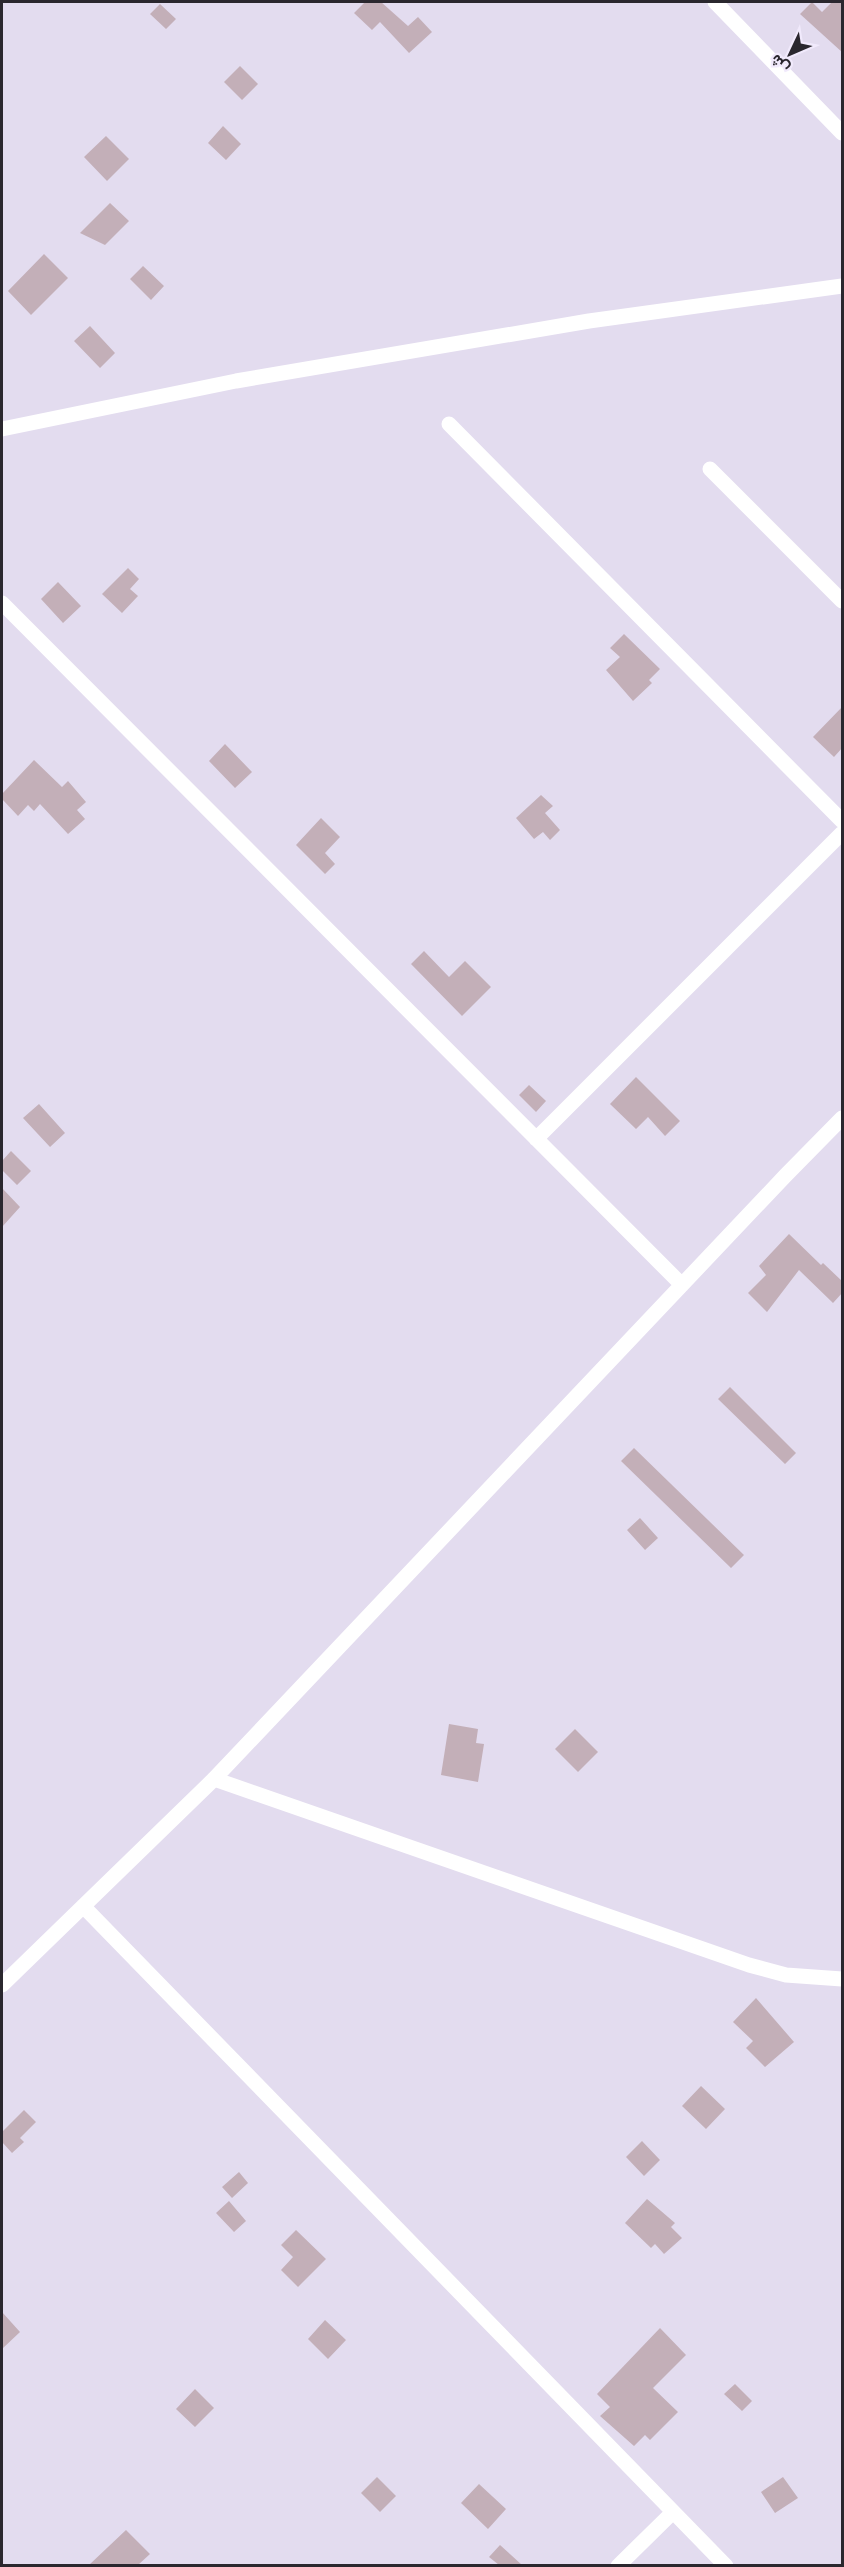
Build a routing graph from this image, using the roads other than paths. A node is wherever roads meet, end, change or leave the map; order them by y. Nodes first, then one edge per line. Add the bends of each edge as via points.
1 (715, 2) edge
2 (843, 133) edge
3 (843, 286) edge
4 (449, 424) dead end
5 (2, 429) edge
6 (710, 469) dead end
7 (843, 601) edge
8 (2, 603) edge
9 (843, 821) edge
10 (843, 833) edge
11 (843, 1118) edge
12 (536, 1139) junction
13 (682, 1285) junction
14 (214, 1779) junction
15 (83, 1906) junction
16 (843, 1979) edge
17 (2, 1984) edge
18 (674, 2512) junction
19 (618, 2565) edge
20 (726, 2565) edge

1 - 2 street
3 - 5 street via 589,321 236,381
4 - 9 street
6 - 7 street
8 - 12 street
10 - 12 street
11 - 13 street
12 - 13 street
13 - 14 street
14 - 15 street
14 - 16 street via 749,1965 786,1975
15 - 17 street
15 - 18 street
18 - 19 street
18 - 20 street

